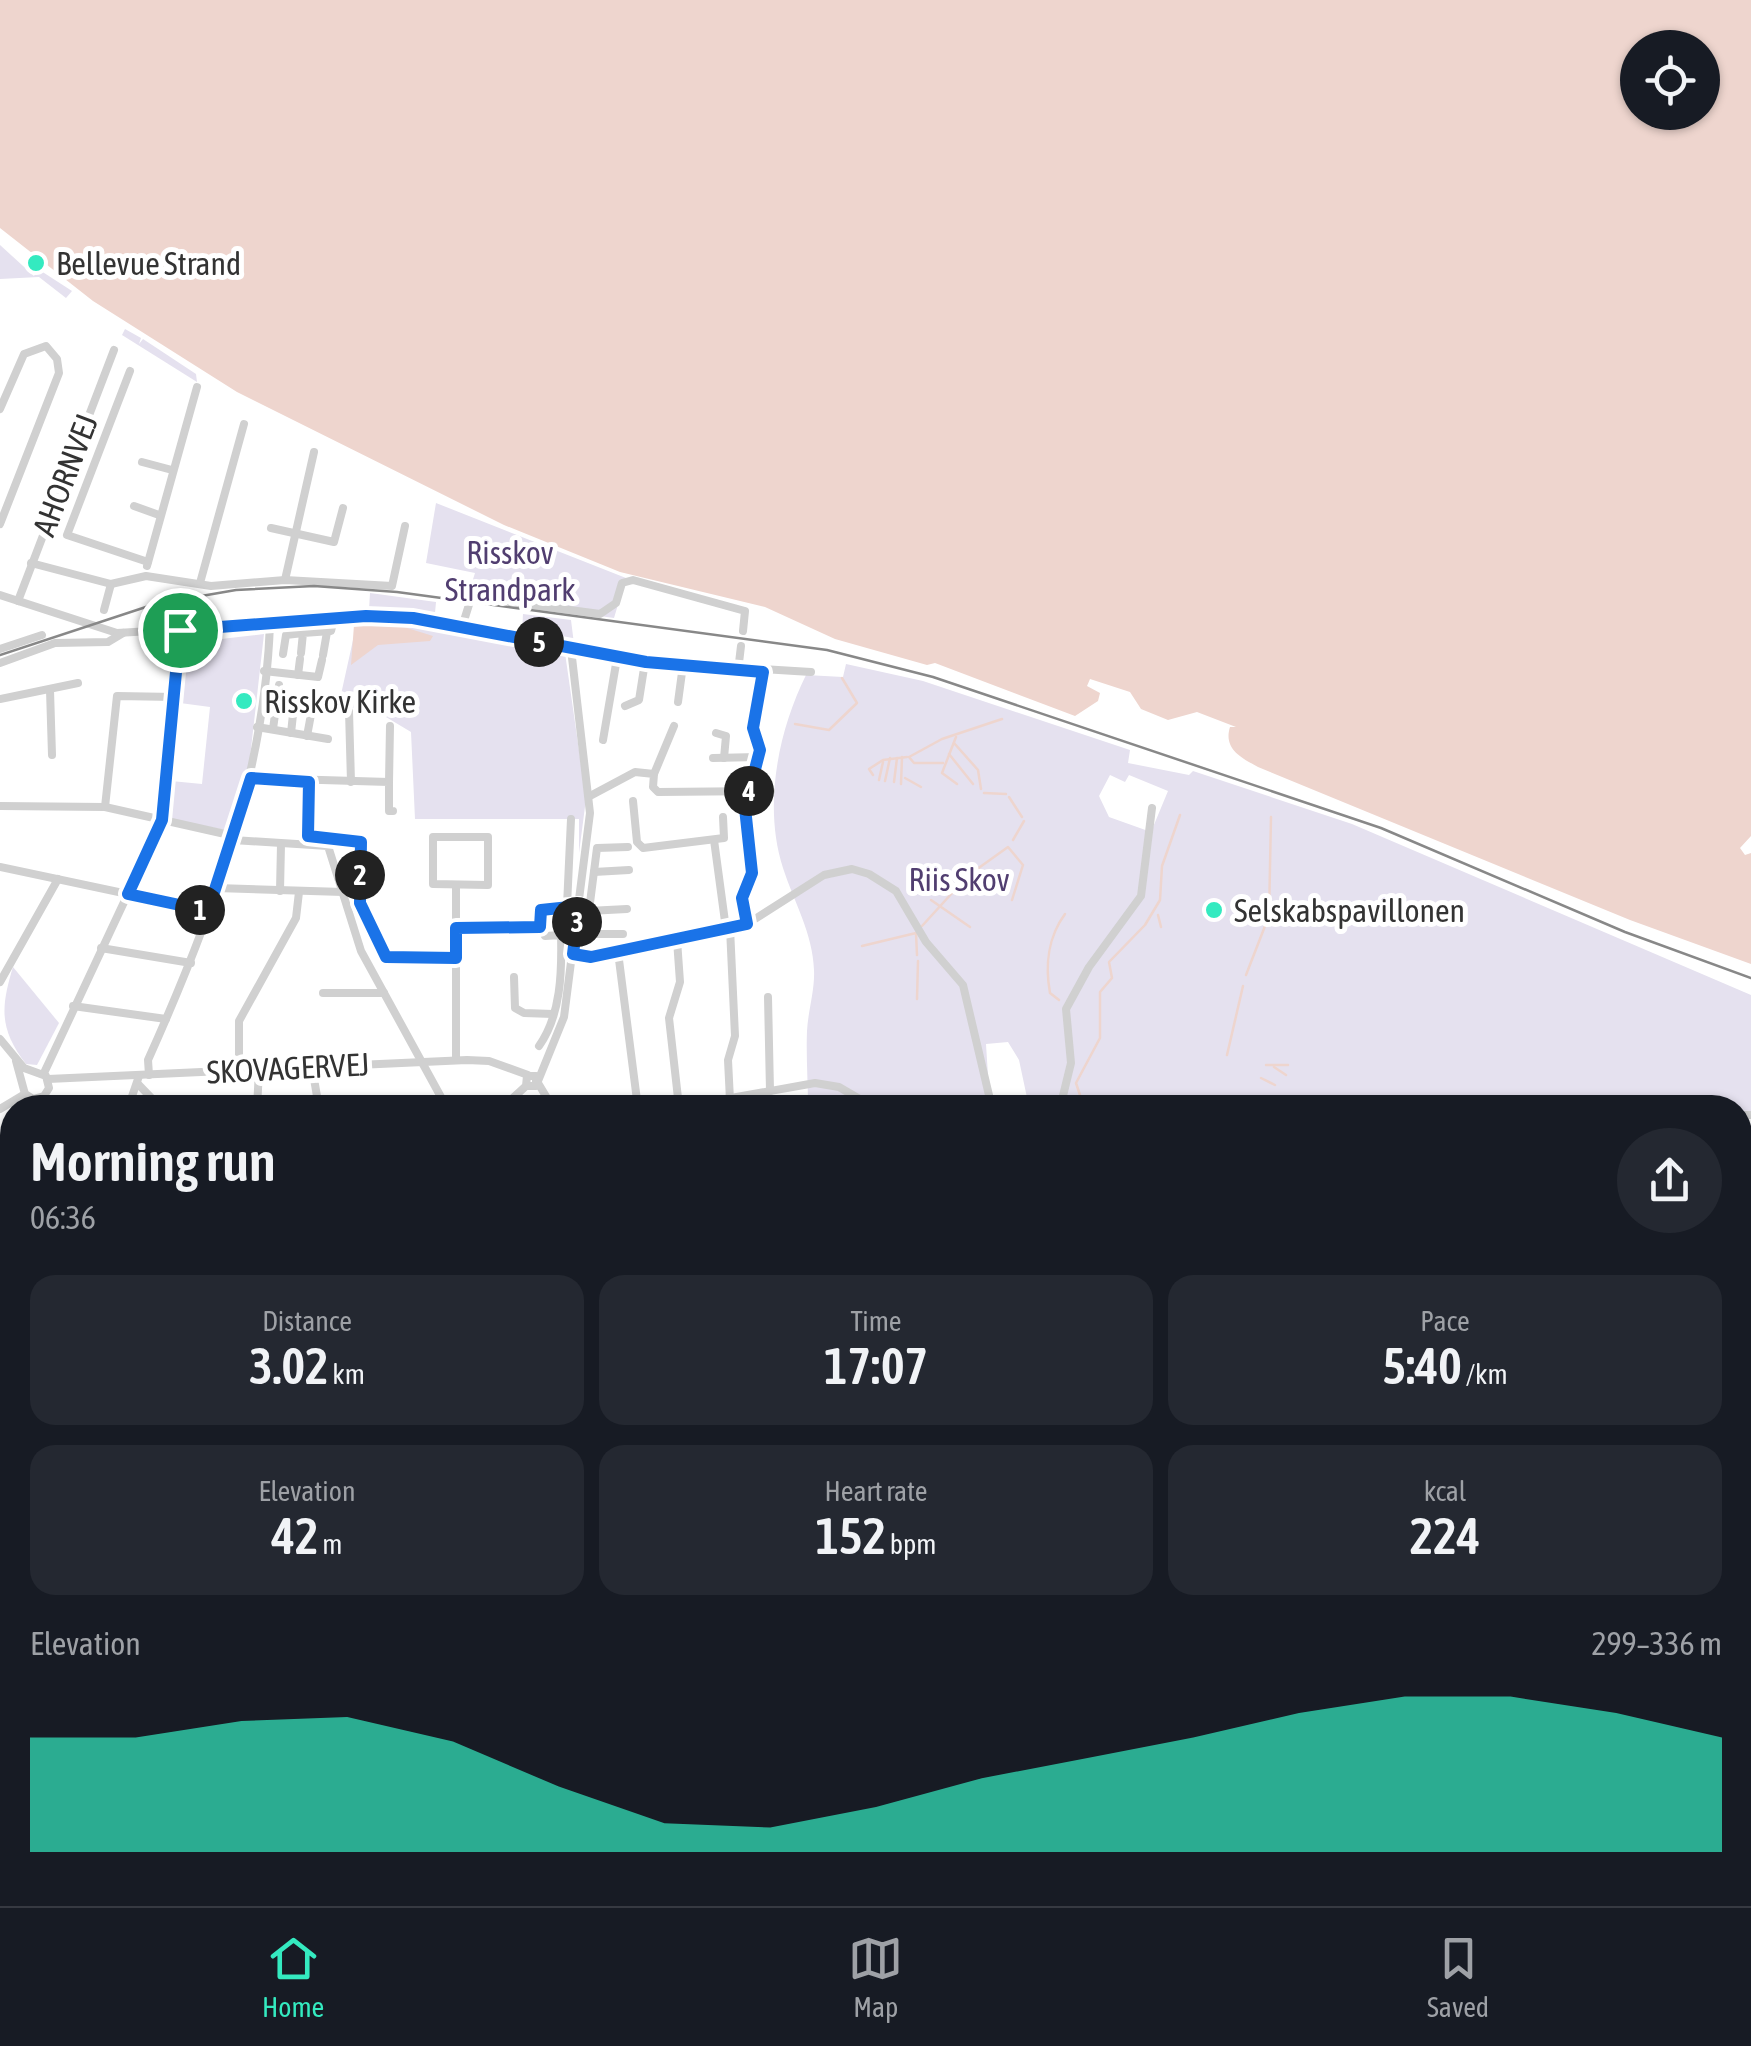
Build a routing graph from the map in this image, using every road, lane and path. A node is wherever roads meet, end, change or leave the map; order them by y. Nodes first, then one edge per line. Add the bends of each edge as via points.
1 (114, 350) dead end
2 (130, 371) dead end
3 (197, 387) dead end
4 (0, 409) edge
5 (244, 424) dead end
6 (314, 452) dead end
7 (142, 462) dead end
8 (172, 470) junction
9 (134, 506) dead end
10 (343, 508) dead end
11 (159, 515) junction
12 (0, 524) edge
13 (405, 526) dead end
14 (271, 528) dead end
15 (296, 533) junction
16 (148, 562) junction
17 (32, 563) junction
18 (146, 576) junction
19 (285, 580) junction
20 (111, 584) junction
21 (200, 584) junction
22 (0, 595) edge
23 (18, 601) junction
24 (104, 610) dead end
25 (334, 618) junction
26 (270, 623) junction
27 (462, 627) junction
28 (180, 630) junction
29 (327, 632) junction
30 (743, 632) dead end
31 (123, 633) junction
32 (303, 633) junction
33 (42, 635) dead end
34 (741, 646) dead end
35 (0, 649) edge
36 (574, 650) junction
37 (617, 658) junction
38 (0, 662) edge
39 (646, 662) junction
40 (683, 665) junction
41 (264, 670) junction
42 (738, 671) junction
43 (763, 672) junction
44 (811, 672) dead end
45 (298, 675) junction
46 (279, 680) junction
47 (78, 683) dead end
48 (50, 690) junction
49 (315, 692) dead end
50 (296, 696) dead end
51 (176, 698) junction
52 (0, 699) edge
53 (678, 702) dead end
54 (625, 706) dead end
55 (350, 711) dead end
56 (390, 726) dead end
57 (674, 726) dead end
58 (257, 727) junction
59 (273, 730) junction
60 (290, 732) junction
61 (716, 734) dead end
62 (307, 736) junction
63 (328, 739) dead end
64 (603, 740) dead end
65 (756, 750) junction
66 (52, 755) dead end
67 (713, 758) dead end
68 (724, 758) junction
69 (654, 774) junction
70 (251, 778) junction
71 (309, 782) junction
72 (351, 782) junction
73 (389, 782) junction
74 (771, 791) dead end
75 (749, 792) junction
76 (590, 796) junction
77 (633, 801) dead end
78 (0, 806) edge
79 (105, 808) junction
80 (1152, 808) dead end
81 (393, 811) dead end
82 (723, 817) dead end
83 (571, 819) dead end
84 (162, 820) junction
85 (234, 838) junction
86 (714, 840) junction
87 (281, 844) junction
88 (628, 846) dead end
89 (0, 866) edge
90 (630, 870) dead end
91 (594, 872) junction
92 (58, 878) junction
93 (456, 885) junction
94 (216, 888) junction
95 (280, 891) junction
96 (299, 892) junction
97 (343, 892) junction
98 (128, 894) junction
99 (567, 906) junction
100 (579, 906) junction
101 (627, 909) dead end
102 (208, 911) junction
103 (588, 911) junction
104 (747, 924) junction
105 (540, 927) junction
106 (456, 928) junction
107 (728, 928) junction
108 (576, 929) junction
109 (586, 930) junction
110 (623, 934) dead end
111 (677, 940) junction
112 (101, 948) junction
113 (618, 952) junction
114 (573, 954) junction
115 (456, 958) junction
116 (191, 963) junction
117 (514, 977) dead end
118 (0, 982) edge
119 (384, 992) junction
120 (323, 993) dead end
121 (768, 998) dead end
122 (73, 1006) junction
123 (554, 1014) junction
124 (166, 1019) junction
125 (0, 1042) edge
126 (539, 1046) dead end
127 (456, 1060) junction
128 (422, 1062) junction
129 (312, 1067) junction
130 (239, 1070) junction
131 (259, 1070) junction
132 (39, 1076) junction
133 (142, 1078) junction
134 (532, 1081) junction
135 (770, 1091) junction
136 (31, 1095) edge
137 (44, 1095) edge
138 (134, 1095) edge
139 (153, 1095) edge
140 (258, 1095) edge
141 (317, 1095) edge
142 (440, 1095) edge
143 (516, 1095) edge
144 (545, 1095) edge
145 (636, 1095) edge
146 (676, 1095) edge
147 (730, 1095) edge
148 (763, 1095) edge
149 (852, 1095) edge
150 (989, 1095) edge
151 (1063, 1095) edge

1 - 17 street, AHORNVEJ
2 - 16 street via 67,535
3 - 8 street
4 - 12 street via 24,354 46,346 59,373
5 - 21 street
6 - 15 street
7 - 8 street
8 - 11 street
9 - 11 street
10 - 15 street via 334,542
11 - 16 street
13 - 19 street via 392,586
14 - 15 street
15 - 19 street
16 - 18 street
17 - 20 street
17 - 23 street, AHORNVEJ
18 - 20 street
18 - 21 street
19 - 21 street
20 - 24 street
22 - 23 street
23 - 31 street
25 - 26 street
25 - 27 street via 404,616
25 - 29 street via 334,630
26 - 28 street
26 - 41 street
27 - 30 street via 472,595 484,585 510,602 600,614 616,603 622,583 640,581 744,611
27 - 36 street
28 - 31 street
28 - 51 street
29 - 32 street
29 - 45 street via 318,677
31 - 38 street via 108,642 55,643
32 - 45 street
32 - 46 street via 286,635
33 - 35 street
34 - 42 street
36 - 37 street
36 - 76 street
37 - 39 street
37 - 64 street
39 - 40 street
39 - 54 street via 639,700
40 - 42 street
40 - 53 street
41 - 46 street
41 - 58 street
42 - 43 street
43 - 44 street
43 - 65 street
45 - 46 street
46 - 59 street
47 - 48 street
48 - 52 street
48 - 66 street
49 - 62 street
50 - 60 street
51 - 79 street via 116,696
51 - 84 street
55 - 72 street
56 - 73 street
57 - 69 street
58 - 59 street
58 - 70 street
59 - 60 street
60 - 62 street
61 - 68 street via 726,736
62 - 63 street
65 - 68 street
65 - 75 street
67 - 68 street
69 - 75 street via 658,792
69 - 76 street via 635,772
70 - 71 street
70 - 85 street
71 - 72 street
71 - 115 street via 308,836 362,844 360,903 382,954
72 - 73 street
73 - 81 street
74 - 75 street
75 - 104 street via 744,816 752,873 742,898
76 - 100 street
77 - 86 street via 638,846
78 - 79 street
79 - 84 street
80 - 151 street via 1141,896 1066,1009 1070,1063
82 - 86 street via 724,838
83 - 99 street
84 - 85 street
84 - 98 street
85 - 87 street
85 - 94 street
86 - 107 street
87 - 95 street
87 - 97 street via 328,846
88 - 91 street via 597,848
89 - 92 street
90 - 91 street
91 - 103 street
92 - 98 street
92 - 118 street
93 - 93 street via 433,884 433,837 488,837 488,885
93 - 106 street
94 - 95 street
94 - 102 street
95 - 96 street
96 - 97 street
96 - 130 street via 296,918 239,1021
97 - 119 street via 361,951
98 - 102 street
98 - 112 street
99 - 100 street
99 - 105 street via 541,910
100 - 108 street
101 - 103 street
102 - 116 street
103 - 109 street
104 - 107 street
104 - 150 street via 824,874 852,870 884,881 964,985
105 - 106 street
105 - 123 street via 545,936 561,935
106 - 115 street
107 - 111 street
107 - 147 street
108 - 109 street
108 - 114 street
109 - 110 street
111 - 113 street
111 - 146 street via 680,982 668,1018
112 - 116 street
112 - 122 street
113 - 114 street
113 - 145 street
114 - 134 street via 562,1027
115 - 127 street
116 - 124 street
117 - 123 street via 515,1008
119 - 120 street
119 - 128 street
121 - 135 street
122 - 124 street
122 - 132 street
123 - 126 street
124 - 133 street
125 - 132 street
127 - 128 street, SKOVAGERVEJ
127 - 134 street, SKOVAGERVEJ via 488,1061
128 - 129 street, SKOVAGERVEJ
128 - 142 street
129 - 131 street, SKOVAGERVEJ
129 - 141 street
130 - 131 street, SKOVAGERVEJ
130 - 133 street, SKOVAGERVEJ
131 - 140 street
132 - 133 street, SKOVAGERVEJ
132 - 136 street
132 - 137 street
133 - 138 street
133 - 139 street
134 - 143 street
134 - 144 street, SKOVAGERVEJ
135 - 148 street
135 - 149 street via 815,1083

